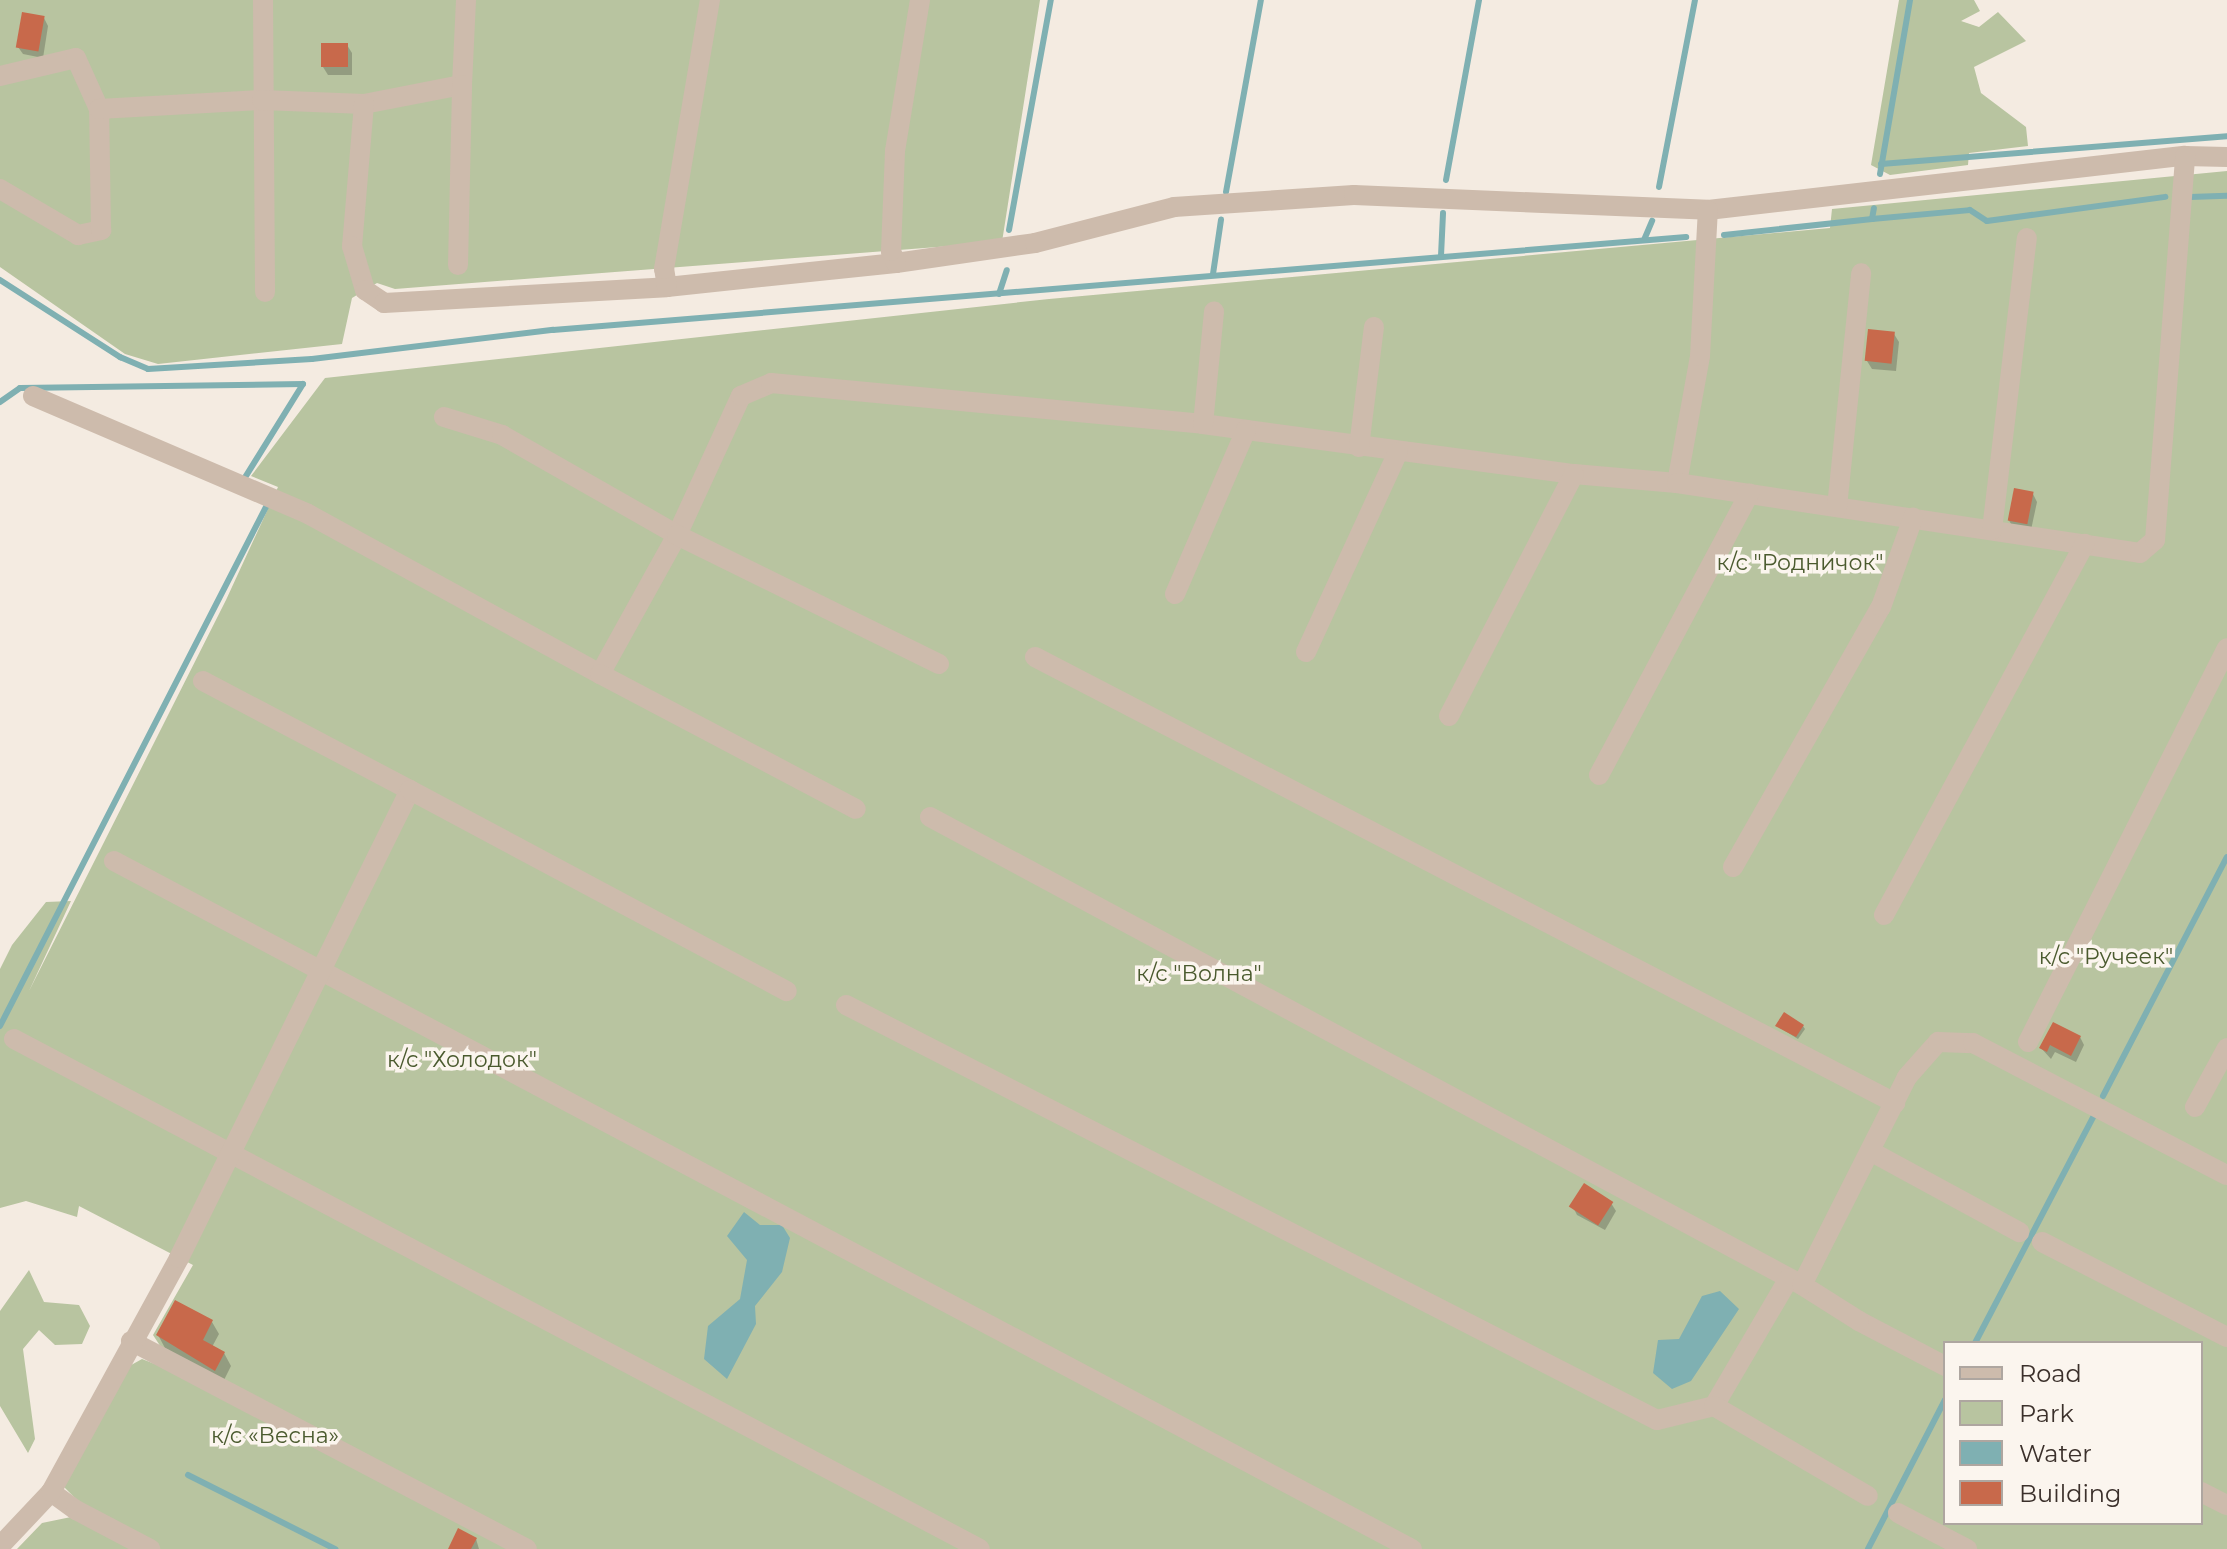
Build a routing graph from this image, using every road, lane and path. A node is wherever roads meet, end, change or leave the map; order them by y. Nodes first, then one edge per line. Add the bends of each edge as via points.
1 (263, 0) edge
2 (466, 0) edge
3 (710, 0) edge
4 (920, 0) edge
5 (0, 76) edge
6 (462, 85) junction
7 (262, 100) junction
8 (364, 104) junction
9 (99, 109) junction
10 (2185, 156) junction
11 (2227, 157) edge
12 (0, 189) edge
13 (1708, 210) junction
14 (2027, 238) dead end
15 (896, 263) junction
16 (458, 265) dead end
17 (1861, 273) dead end
18 (667, 287) junction
19 (265, 292) dead end
20 (1214, 312) dead end
21 (1374, 327) dead end
22 (33, 396) dead end
23 (444, 417) dead end
24 (1203, 424) junction
25 (1246, 430) junction
26 (1359, 447) junction
27 (1398, 452) junction
28 (1574, 474) junction
29 (1677, 483) junction
30 (1749, 494) junction
31 (1837, 507) junction
32 (1913, 518) junction
33 (1992, 530) junction
34 (677, 535) junction
35 (2085, 544) junction
36 (1175, 594) dead end
37 (2227, 648) edge
38 (1306, 652) dead end
39 (1035, 657) dead end
40 (939, 664) dead end
41 (600, 674) junction
42 (203, 681) dead end
43 (1449, 716) dead end
44 (1599, 775) dead end
45 (410, 790) junction
46 (856, 809) dead end
47 (930, 817) dead end
48 (114, 861) dead end
49 (1733, 867) dead end
50 (1884, 915) dead end
51 (320, 973) junction
52 (787, 991) dead end
53 (846, 1005) dead end
54 (14, 1039) dead end
55 (2028, 1042) dead end
56 (2227, 1048) edge
57 (1895, 1103) junction
58 (2195, 1107) dead end
59 (1870, 1151) junction
60 (231, 1153) junction
61 (2227, 1175) edge
62 (2019, 1232) dead end
63 (2042, 1242) dead end
64 (1795, 1281) junction
65 (2227, 1337) edge
66 (131, 1341) junction
67 (1943, 1365) edge
68 (1714, 1406) junction
69 (51, 1492) junction
70 (2203, 1493) edge
71 (1868, 1496) dead end
72 (2227, 1505) edge
73 (1898, 1513) dead end
74 (0, 1546) edge
75 (150, 1549) edge
76 (527, 1549) edge
77 (980, 1549) edge
78 (1412, 1549) edge
79 (1967, 1549) edge

1 - 7 lane
2 - 6 lane
3 - 18 lane via 664,269
4 - 15 lane via 895,151 891,251
5 - 9 lane via 76,58
6 - 8 lane
6 - 16 lane
7 - 8 lane
7 - 9 lane
7 - 19 lane
8 - 18 lane via 352,246 365,290 384,303
9 - 12 lane via 101,230 78,235
10 - 11 lane
10 - 13 lane
10 - 35 lane via 2155,540 2140,553
13 - 15 lane via 1354,195 1174,207 1035,243
13 - 29 lane via 1700,356
14 - 33 lane
15 - 18 lane
17 - 31 lane
20 - 24 lane
21 - 26 lane
22 - 41 lane via 308,514
23 - 34 lane via 502,435
24 - 25 lane
24 - 34 lane via 771,383 741,396
25 - 26 lane
25 - 36 lane
26 - 27 lane
27 - 28 lane
27 - 38 lane
28 - 29 lane
28 - 43 lane
29 - 30 lane
30 - 31 lane
30 - 44 lane
31 - 32 lane
32 - 33 lane
32 - 49 lane via 1881,607
33 - 35 lane
34 - 40 lane
34 - 41 lane
35 - 50 lane
37 - 55 lane
39 - 57 lane
41 - 46 lane
42 - 45 lane
45 - 51 lane
45 - 52 lane
47 - 64 lane
48 - 51 lane
51 - 60 lane
51 - 78 lane
53 - 68 lane via 1657,1420
54 - 60 lane
56 - 58 lane
57 - 59 lane
57 - 61 lane via 1907,1077 1938,1042 1973,1043
59 - 62 lane
59 - 64 lane
60 - 66 lane
60 - 77 lane
63 - 65 lane
64 - 67 lane
64 - 68 lane
66 - 69 lane
66 - 76 lane
68 - 71 lane
69 - 74 lane
69 - 75 lane
70 - 72 lane
73 - 79 lane

